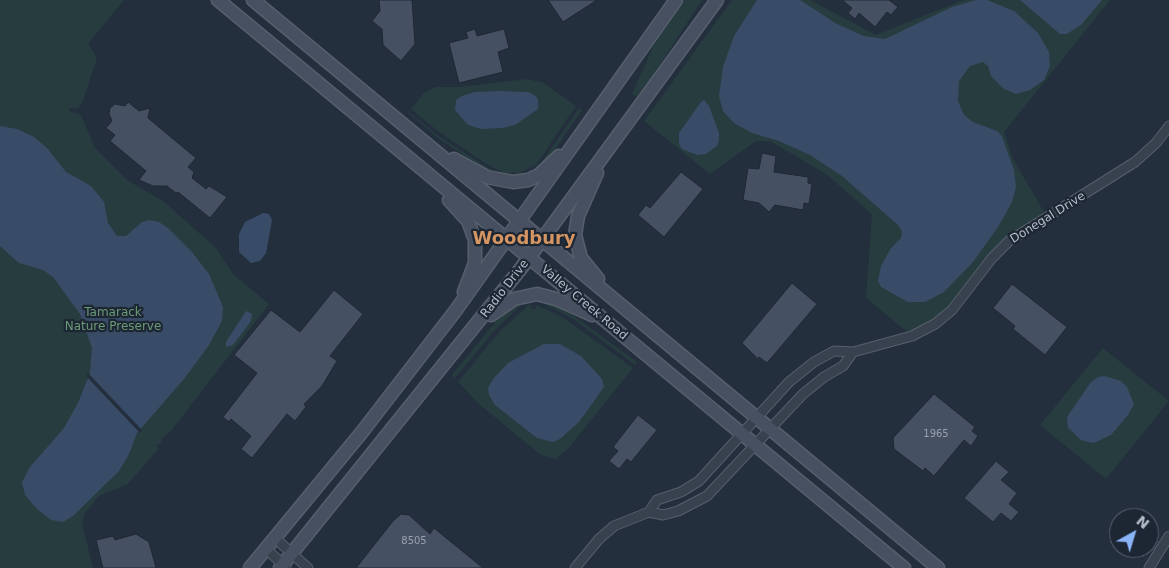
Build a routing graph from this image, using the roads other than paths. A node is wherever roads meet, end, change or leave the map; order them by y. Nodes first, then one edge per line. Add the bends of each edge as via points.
1 (252, 0) edge
2 (676, 0) edge
3 (717, 0) edge
4 (223, 1) edge
5 (238, 16) junction
6 (1169, 126) edge
7 (584, 132) junction
8 (417, 137) junction
9 (607, 150) junction
10 (403, 153) junction
11 (520, 222) junction
12 (507, 239) junction
13 (542, 240) junction
14 (529, 257) junction
15 (618, 304) junction
16 (456, 310) junction
17 (610, 324) junction
18 (476, 326) junction
19 (853, 352) junction
20 (757, 419) junction
21 (771, 430) junction
22 (742, 434) junction
23 (755, 445) junction
24 (649, 512) junction
25 (1169, 536) edge
26 (276, 538) junction
27 (266, 549) junction
28 (292, 553) junction
29 (283, 567) edge
30 (250, 568) edge
31 (308, 568) edge
32 (575, 568) edge
33 (904, 568) edge
34 (938, 568) edge
35 (1149, 568) edge

1 - 5 main road
1 - 8 main road, Valley Creek Road
2 - 7 main road, Radio Drive
3 - 9 main road, Radio Drive
4 - 5 main road, Valley Creek Road
5 - 10 main road, Valley Creek Road
6 - 19 street, Donegal Drive via 1135,162 1009,241 960,301 935,324 912,336
7 - 8 main road via 539,174 513,182 486,177
7 - 11 main road, Radio Drive
8 - 11 main road, Valley Creek Road
9 - 13 main road, Radio Drive
9 - 15 main road via 578,216 575,238 585,264
10 - 12 main road, Valley Creek Road
10 - 16 main road via 460,212 474,234 474,266
11 - 12 main road, Radio Drive
11 - 13 main road, Valley Creek Road
12 - 14 main road, Valley Creek Road
12 - 16 main road, Radio Drive
13 - 14 main road, Radio Drive
13 - 15 main road, Valley Creek Road
14 - 17 main road, Valley Creek Road
14 - 18 main road, Radio Drive
15 - 20 main road, Valley Creek Road
16 - 26 main road, Radio Drive
17 - 18 main road via 556,299 536,294 511,301
17 - 22 main road, Valley Creek Road
18 - 28 main road, Radio Drive
19 - 20 street, Donegal Drive via 834,351 814,362 789,382
19 - 21 street via 843,366 803,394
20 - 21 main road, Valley Creek Road
20 - 22 street, Donegal Drive
21 - 23 street
21 - 34 main road, Valley Creek Road
22 - 23 main road, Valley Creek Road
22 - 24 street, Donegal Drive via 699,481 681,492 657,500
23 - 24 street via 716,489 698,502 663,515
23 - 33 main road, Valley Creek Road
24 - 32 street via 606,531
25 - 35 street
26 - 27 main road, Radio Drive
26 - 28 street
27 - 29 street
27 - 30 main road, Radio Drive
28 - 29 main road, Radio Drive
28 - 31 street

